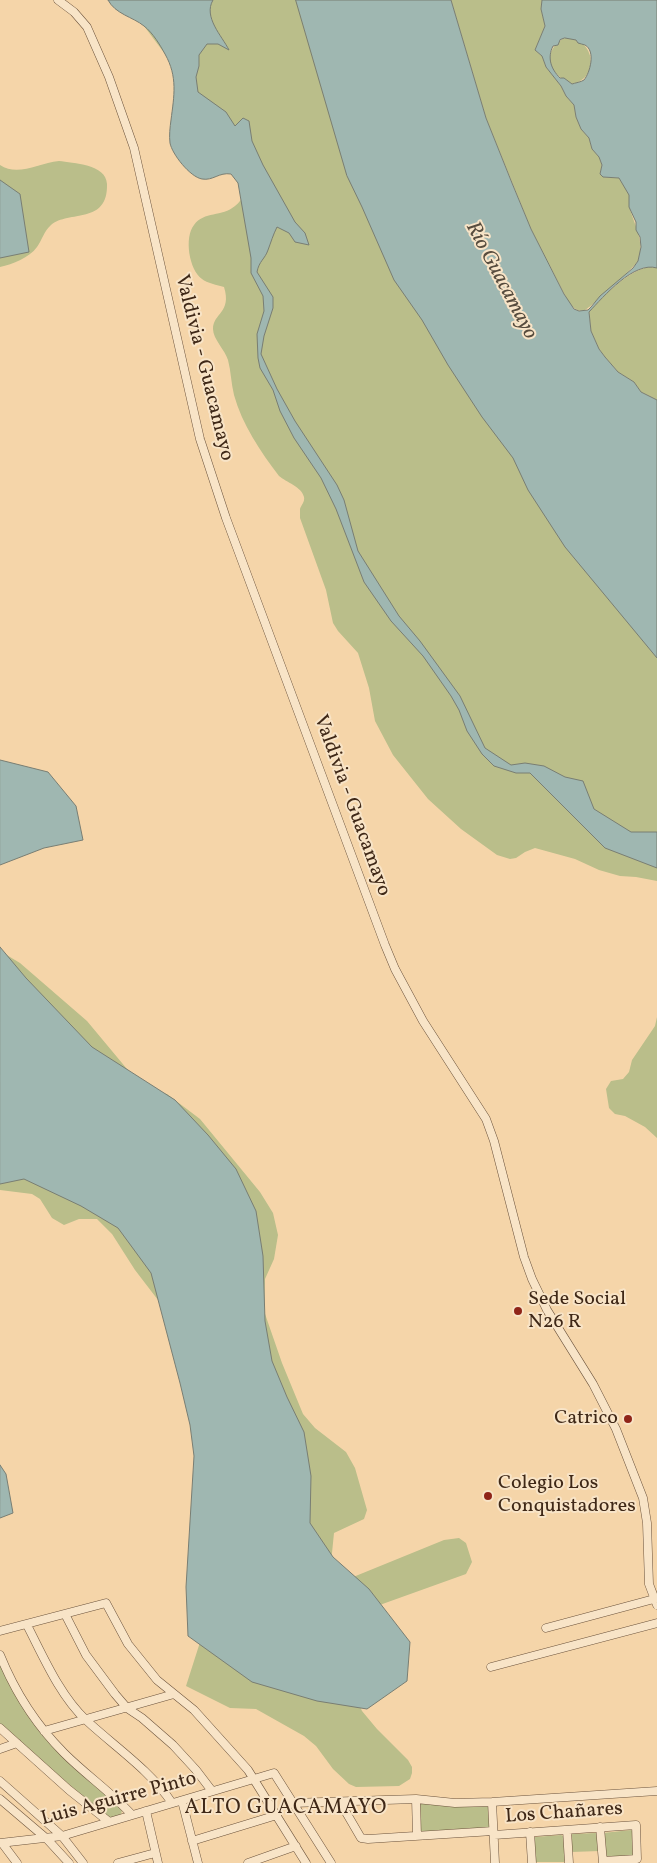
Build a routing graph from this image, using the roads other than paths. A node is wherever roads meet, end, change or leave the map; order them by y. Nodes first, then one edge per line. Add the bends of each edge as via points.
1 (58, 0) edge
2 (656, 1602) edge
3 (65, 1614) junction
4 (657, 1623) edge
5 (27, 1625) junction
6 (546, 1628) dead end
7 (0, 1631) edge
8 (0, 1655) edge
9 (491, 1667) dead end
10 (174, 1694) junction
11 (127, 1708) junction
12 (85, 1719) junction
13 (0, 1728) edge
14 (44, 1731) junction
15 (17, 1743) junction
16 (0, 1749) edge
17 (253, 1779) junction
18 (0, 1781) edge
19 (212, 1791) junction
20 (657, 1791) edge
21 (416, 1798) junction
22 (0, 1799) edge
23 (182, 1801) junction
24 (340, 1802) junction
25 (492, 1802) junction
26 (172, 1803) junction
27 (292, 1803) junction
28 (146, 1811) junction
29 (132, 1815) junction
30 (277, 1815) junction
31 (108, 1821) junction
32 (600, 1828) junction
33 (567, 1830) junction
34 (530, 1832) junction
35 (494, 1833) junction
36 (62, 1836) junction
37 (417, 1836) junction
38 (47, 1839) junction
39 (192, 1841) junction
40 (1, 1843) edge
41 (296, 1846) junction
42 (155, 1853) junction
43 (260, 1861) edge
44 (129, 1862) edge
45 (603, 1862) edge
46 (17, 1863) edge
47 (69, 1863) edge
48 (83, 1863) edge
49 (118, 1863) edge
50 (158, 1863) edge
51 (198, 1863) edge
52 (248, 1863) edge
53 (306, 1863) edge
54 (331, 1863) edge
55 (495, 1863) edge
56 (532, 1863) edge
57 (569, 1863) edge

1 - 2 street, Valdivia - Guacamayo via 87,27 127,124 200,439 226,518 395,970 423,1021 486,1119 532,1279 605,1407 640,1490 647,1523 649,1584
2 - 6 street
3 - 5 street
3 - 10 street via 106,1603 128,1644 157,1680
3 - 11 street via 86,1655
4 - 9 street
5 - 7 street
5 - 12 street via 56,1680
8 - 14 street via 14,1687
10 - 11 street
10 - 17 street via 222,1740
11 - 12 street
11 - 19 street via 173,1745
12 - 14 street
12 - 26 street via 159,1785
13 - 15 street
14 - 29 street
15 - 16 street
15 - 31 street
17 - 19 street, Luis Aguirre Pinto
17 - 27 street, Luis Aguirre Pinto via 274,1773
17 - 30 street
18 - 36 street
19 - 23 street, Luis Aguirre Pinto
20 - 25 street
21 - 24 street
21 - 25 street via 455,1803
21 - 37 street
22 - 38 street
23 - 26 street, Luis Aguirre Pinto
23 - 39 street
24 - 27 street
24 - 37 street, Los Chañares via 360,1838
25 - 35 street
26 - 28 street, Luis Aguirre Pinto
27 - 54 street
28 - 29 street, Luis Aguirre Pinto
28 - 42 street
29 - 31 street, Luis Aguirre Pinto
30 - 39 street
30 - 41 street
31 - 36 street, Luis Aguirre Pinto
32 - 33 street, Los Chañares
32 - 45 street
32 - 45 street, Los Chañares via 636,1825 637,1859
33 - 34 street, Los Chañares
33 - 57 street
34 - 35 street, Los Chañares
34 - 56 street
35 - 37 street, Los Chañares
35 - 55 street
36 - 38 street, Luis Aguirre Pinto
36 - 48 street
38 - 40 street, Luis Aguirre Pinto
38 - 47 street
39 - 51 street
40 - 46 street
41 - 43 street
41 - 53 street
42 - 44 street
42 - 50 street
43 - 52 street
44 - 49 street

